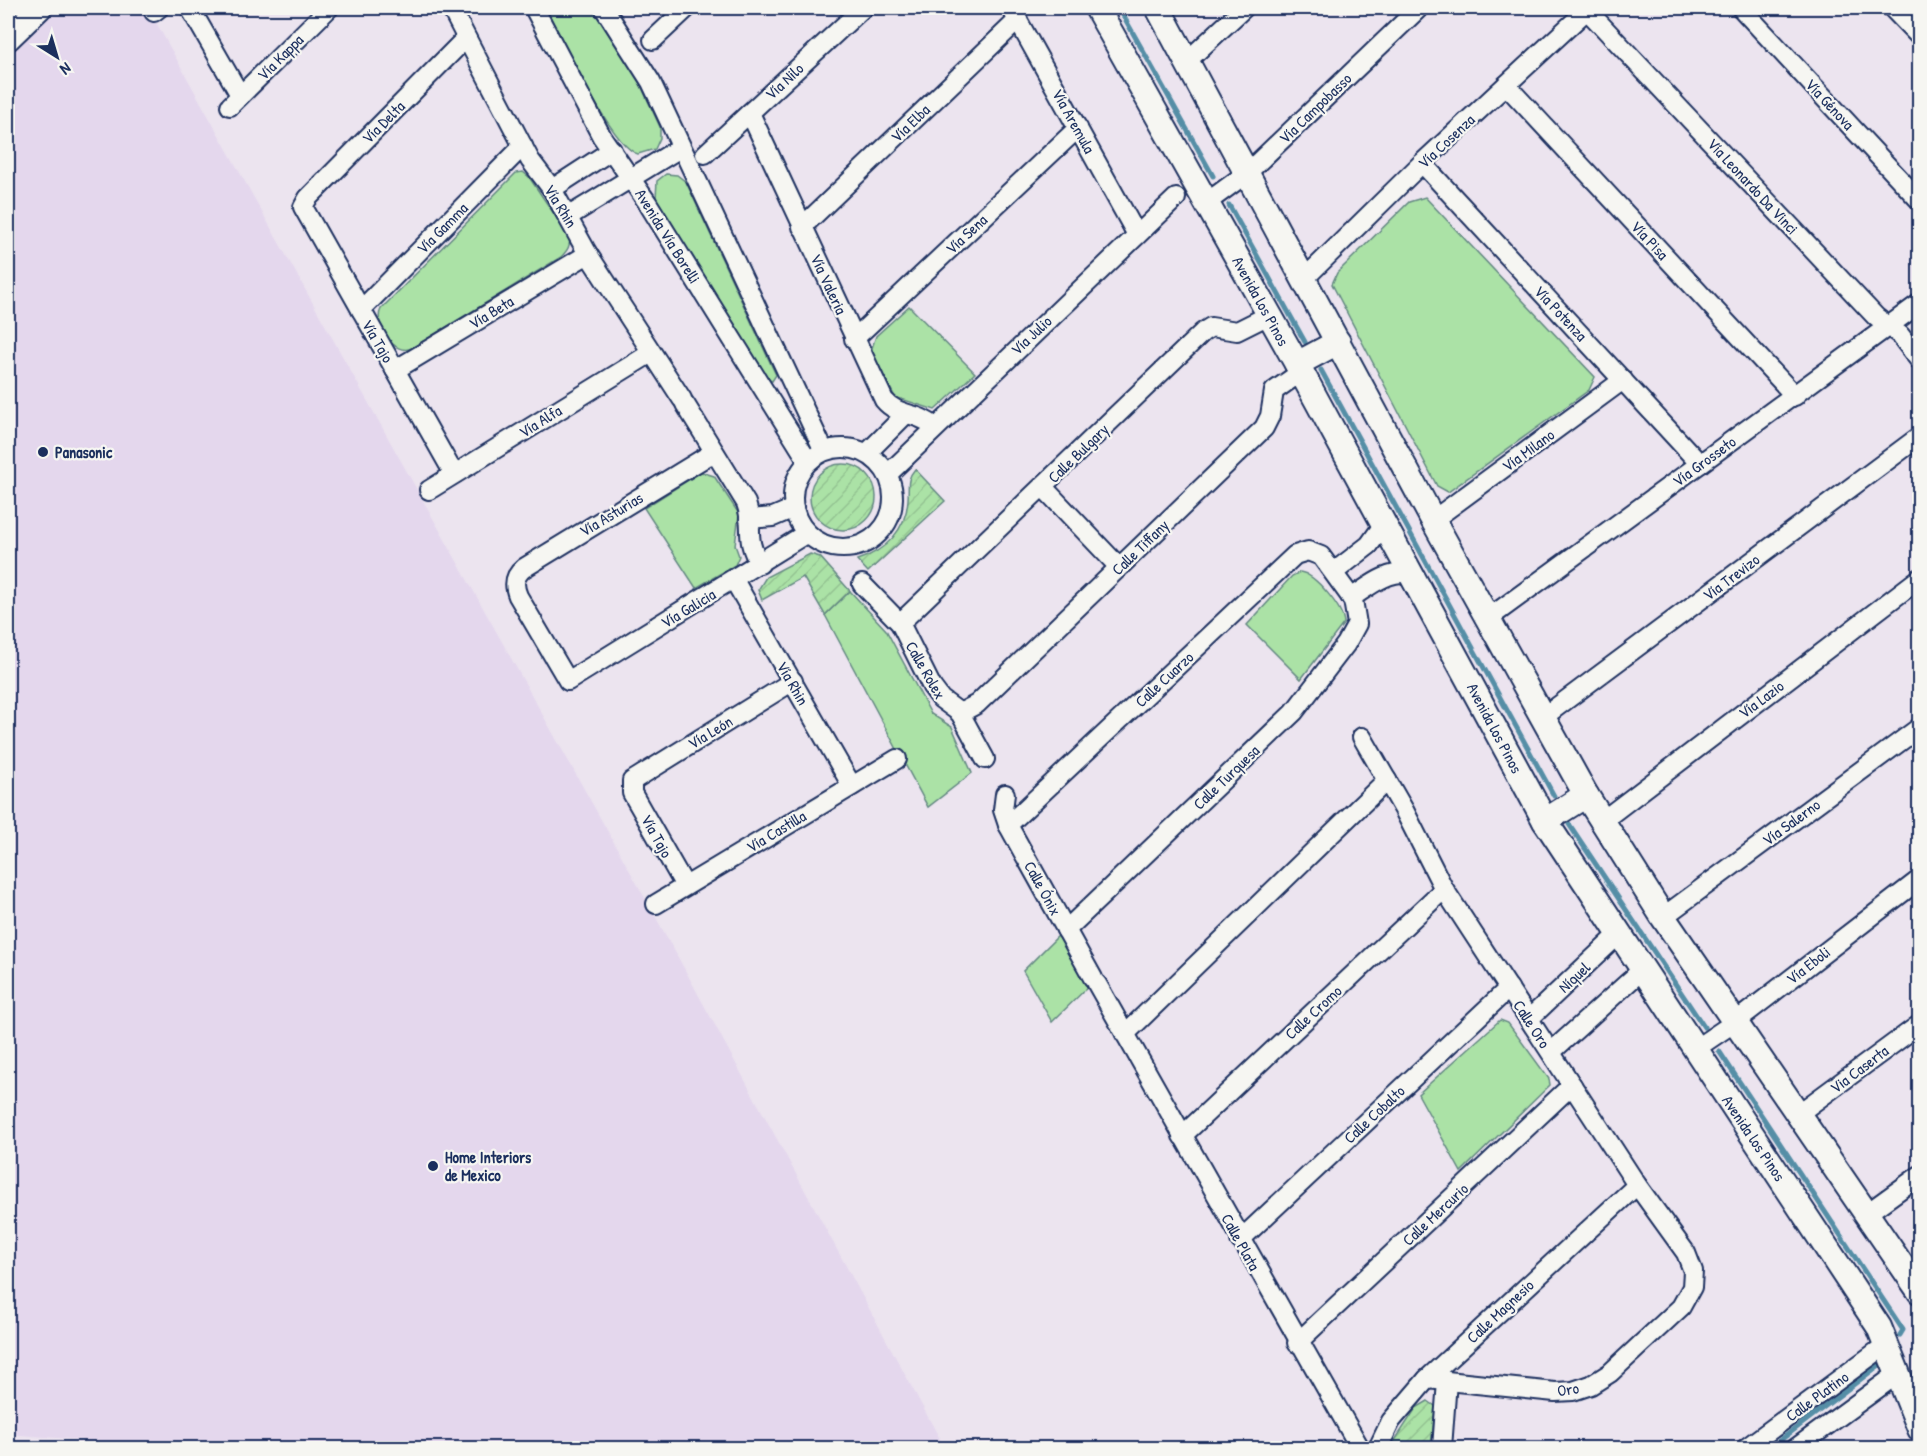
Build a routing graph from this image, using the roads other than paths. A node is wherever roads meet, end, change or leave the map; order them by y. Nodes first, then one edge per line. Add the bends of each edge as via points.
1 (39, 8) edge
2 (190, 8) edge
3 (329, 8) edge
4 (451, 8) edge
5 (534, 8) edge
6 (604, 8) edge
7 (687, 8) edge
8 (863, 8) edge
9 (1097, 8) edge
10 (1158, 8) edge
11 (1244, 8) edge
12 (1419, 8) edge
13 (1741, 8) edge
14 (1892, 8) edge
15 (1588, 9) edge
16 (1014, 14) edge
17 (1920, 37) edge
18 (466, 38) junction
19 (8, 39) edge
20 (653, 40) dead end
21 (1187, 61) junction
22 (1506, 85) junction
23 (750, 113) junction
24 (1078, 128) junction
25 (523, 146) junction
26 (680, 147) junction
27 (612, 150) junction
28 (705, 154) dead end
29 (1422, 163) junction
30 (1247, 173) junction
31 (631, 176) junction
32 (552, 189) junction
33 (1176, 198) dead end
34 (1920, 201) edge
35 (1206, 202) junction
36 (303, 207) joint
37 (569, 216) junction
38 (802, 227) junction
39 (1137, 235) junction
40 (588, 254) junction
41 (1305, 278) junction
42 (1920, 303) edge
43 (361, 310) junction
44 (1269, 315) junction
45 (1888, 326) junction
46 (854, 339) junction
47 (1338, 342) junction
48 (651, 353) junction
49 (1920, 361) edge
50 (1299, 368) junction
51 (395, 370) junction
52 (1623, 380) junction
53 (1794, 396) junction
54 (802, 406) junction
55 (906, 414) junction
56 (781, 417) junction
57 (935, 427) junction
58 (1920, 436) edge
59 (824, 451) junction
60 (714, 452) junction
61 (867, 453) junction
62 (808, 461) junction
63 (1700, 464) junction
64 (454, 474) junction
65 (888, 474) junction
66 (1043, 487) junction
67 (429, 490) dead end
68 (794, 508) junction
69 (749, 519) junction
70 (1433, 520) junction
71 (1384, 524) junction
72 (807, 533) junction
73 (759, 564) junction
74 (1329, 566) junction
75 (1119, 567) junction
76 (1411, 573) junction
77 (1920, 578) edge
78 (734, 580) junction
79 (862, 584) dead end
80 (1353, 602) junction
81 (1489, 618) junction
82 (900, 623) junction
83 (568, 681) joint
84 (793, 681) junction
85 (960, 713) junction
86 (1542, 718) junction
87 (1920, 727) edge
88 (1362, 737) dead end
89 (897, 759) dead end
90 (985, 759) dead end
91 (1387, 780) junction
92 (631, 785) joint
93 (852, 786) junction
94 (1005, 794) dead end
95 (1586, 795) junction
96 (1545, 820) junction
97 (1602, 821) junction
98 (1008, 825) junction
99 (1920, 879) edge
100 (685, 886) junction
101 (1444, 889) junction
102 (656, 904) dead end
103 (1663, 917) junction
104 (1066, 930) junction
105 (1618, 935) junction
106 (1642, 970) junction
107 (1095, 981) joint
108 (1509, 988) junction
109 (1529, 1019) junction
110 (1735, 1022) junction
111 (1920, 1024) edge
112 (1125, 1034) junction
113 (1695, 1050) junction
114 (1551, 1052) junction
115 (1572, 1085) junction
116 (1798, 1114) junction
117 (1182, 1136) junction
118 (1920, 1175) edge
119 (1637, 1185) junction
120 (1866, 1214) junction
121 (1240, 1240) junction
122 (1920, 1292) edge
123 (1681, 1307) joint
124 (1298, 1342) junction
125 (1887, 1344) junction
126 (1896, 1375) junction
127 (1427, 1379) junction
128 (1447, 1381) junction
129 (1920, 1429) edge
130 (1360, 1449) edge
131 (1378, 1449) edge
132 (1442, 1449) edge
133 (1746, 1449) edge
134 (1796, 1449) edge

1 - 19 street
2 - 3 street, Vía Kappa via 235,101
4 - 18 street, Vía Rhin
5 - 27 street, Avenida Vía Borelli via 593,122
6 - 26 street via 651,82
7 - 20 street
8 - 23 street, Vía Nilo
9 - 35 street, Avenida los Pinos
10 - 21 street
11 - 21 street
12 - 30 street, Vía Campobasso
13 - 34 street, Vía Génova
14 - 17 street
15 - 22 street, Vía Cosenza
15 - 45 street, Vía Leonardo Da Vinci
16 - 24 street, Vía Aremula
16 - 38 street, Vía Elba
18 - 25 street, Vía Rhin
18 - 36 street, Vía Delta
21 - 30 street
22 - 29 street, Vía Cosenza
22 - 53 street, Vía Pisa
23 - 28 street, Vía Nilo
23 - 38 street, Vía Valeria
24 - 39 street, Vía Aremula
24 - 46 street, Vía Sena
25 - 32 street, Vía Rhin
25 - 43 street, Vía Gamma
26 - 31 street
26 - 54 street
27 - 31 street, Avenida Vía Borelli
27 - 32 street
29 - 41 street, Vía Cosenza
29 - 52 street, Vía Potenza
30 - 35 street, Vía Campobasso
30 - 41 street
31 - 37 street
31 - 56 street, Avenida Vía Borelli
32 - 37 street, Vía Rhin
33 - 39 street, Vía Julio
35 - 44 street, Avenida los Pinos
36 - 43 street, Vía Tajo
37 - 40 street, Vía Rhin
38 - 46 street, Vía Valeria
39 - 57 street, Vía Julio
40 - 48 street, Vía Rhin
40 - 51 street, Vía Beta
41 - 47 street
42 - 45 street, Vía Grosseto
43 - 51 street, Vía Tajo
44 - 50 street, Avenida los Pinos
44 - 66 street, Calle Bulgary via 1237,331 1211,327 1203,332
45 - 49 street, Vía Leonardo Da Vinci
45 - 53 street, Vía Grosseto
46 - 55 street, Vía Valeria via 884,400 893,410
47 - 50 street
47 - 70 street
48 - 60 street, Vía Rhin
48 - 64 street, Vía Alfa
50 - 71 street, Avenida los Pinos
50 - 75 street, Calle Tiffany via 1274,391 1264,428
51 - 64 street, Vía Tajo
52 - 63 street, Vía Potenza
52 - 70 street, Vía Milano
53 - 63 street, Vía Grosseto
54 - 56 street
54 - 59 street
55 - 57 street, Vía Valeria via 921,417
55 - 61 street
56 - 62 street, Avenida Vía Borelli
57 - 65 street, Vía Julio
58 - 86 street, Vía Trevizo
59 - 61 street via 853,448
59 - 62 street
60 - 69 street, Vía Rhin via 746,503
60 - 83 street, Vía Asturias via 524,568 514,582 518,596
61 - 65 street
62 - 68 street via 793,491
63 - 81 street, Vía Grosseto
64 - 67 street, Vía Alfa
65 - 72 street via 893,489 891,512 879,533 866,542 835,548
66 - 75 street
66 - 82 street, Calle Bulgary
68 - 69 street via 773,517
68 - 72 street
69 - 73 street, Vía Rhin via 750,546
70 - 81 street
71 - 74 street via 1369,545
71 - 76 street, Avenida los Pinos
72 - 73 street, Vía Galicia
73 - 78 street, Vía Galicia
74 - 80 street
74 - 98 street, Calle Cuarzo via 1308,551 1295,555
75 - 85 street, Calle Tiffany via 977,704
76 - 80 street via 1383,577
76 - 96 street, Avenida los Pinos
77 - 97 street, Vía Lazio
78 - 83 street, Vía Galicia
78 - 84 street, Vía Rhin
79 - 82 street, Calle Rolex
80 - 104 street, Calle Turquesa via 1356,628 1302,704
81 - 86 street
82 - 85 street, Calle Rolex via 932,687
84 - 92 street, Vía León via 637,777
84 - 93 street, Vía Rhin
85 - 90 street, Calle Rolex
86 - 95 street
87 - 103 street, Vía Salerno
88 - 91 street, Calle Oro
89 - 93 street, Vía Castilla
91 - 101 street, Calle Oro
91 - 112 street
92 - 100 street, Vía Tajo
93 - 100 street, Vía Castilla
94 - 98 street, Calle Ónix via 1003,810
95 - 96 street
95 - 97 street
96 - 105 street, Avenida los Pinos
97 - 103 street
98 - 104 street, Calle Ónix
99 - 110 street, Vía Eboli
100 - 102 street, Vía Castilla
101 - 108 street, Calle Oro
101 - 117 street, Calle Cromo
103 - 110 street
104 - 107 street, Calle Ónix
105 - 106 street, Avenida los Pinos
105 - 109 street, Níquel
106 - 113 street, Avenida los Pinos
106 - 114 street
107 - 112 street, Calle Plata
108 - 109 street, Calle Oro
108 - 121 street, Calle Cobalto
109 - 114 street, Calle Oro
110 - 113 street, Vía Eboli
110 - 116 street
111 - 116 street, Via Caserta
112 - 117 street, Calle Plata
113 - 125 street, Avenida los Pinos
114 - 115 street, Calle Oro
115 - 119 street, Calle Oro
115 - 124 street, Calle Mercurio
116 - 120 street
117 - 121 street, Calle Plata
118 - 120 street
119 - 123 street, Calle Oro via 1686,1253 1693,1271 1692,1287
119 - 127 street, Calle Magnesio
120 - 122 street
121 - 124 street, Calle Plata
123 - 128 street, Oro via 1610,1373 1573,1391
124 - 130 street, Calle Plata
125 - 126 street, Avenida los Pinos
125 - 133 street, Calle Platino
126 - 129 street, Avenida los Pinos
126 - 134 street, Calle Platino
127 - 128 street, Oro
127 - 131 street, Calle Magnesio via 1391,1421
128 - 132 street

